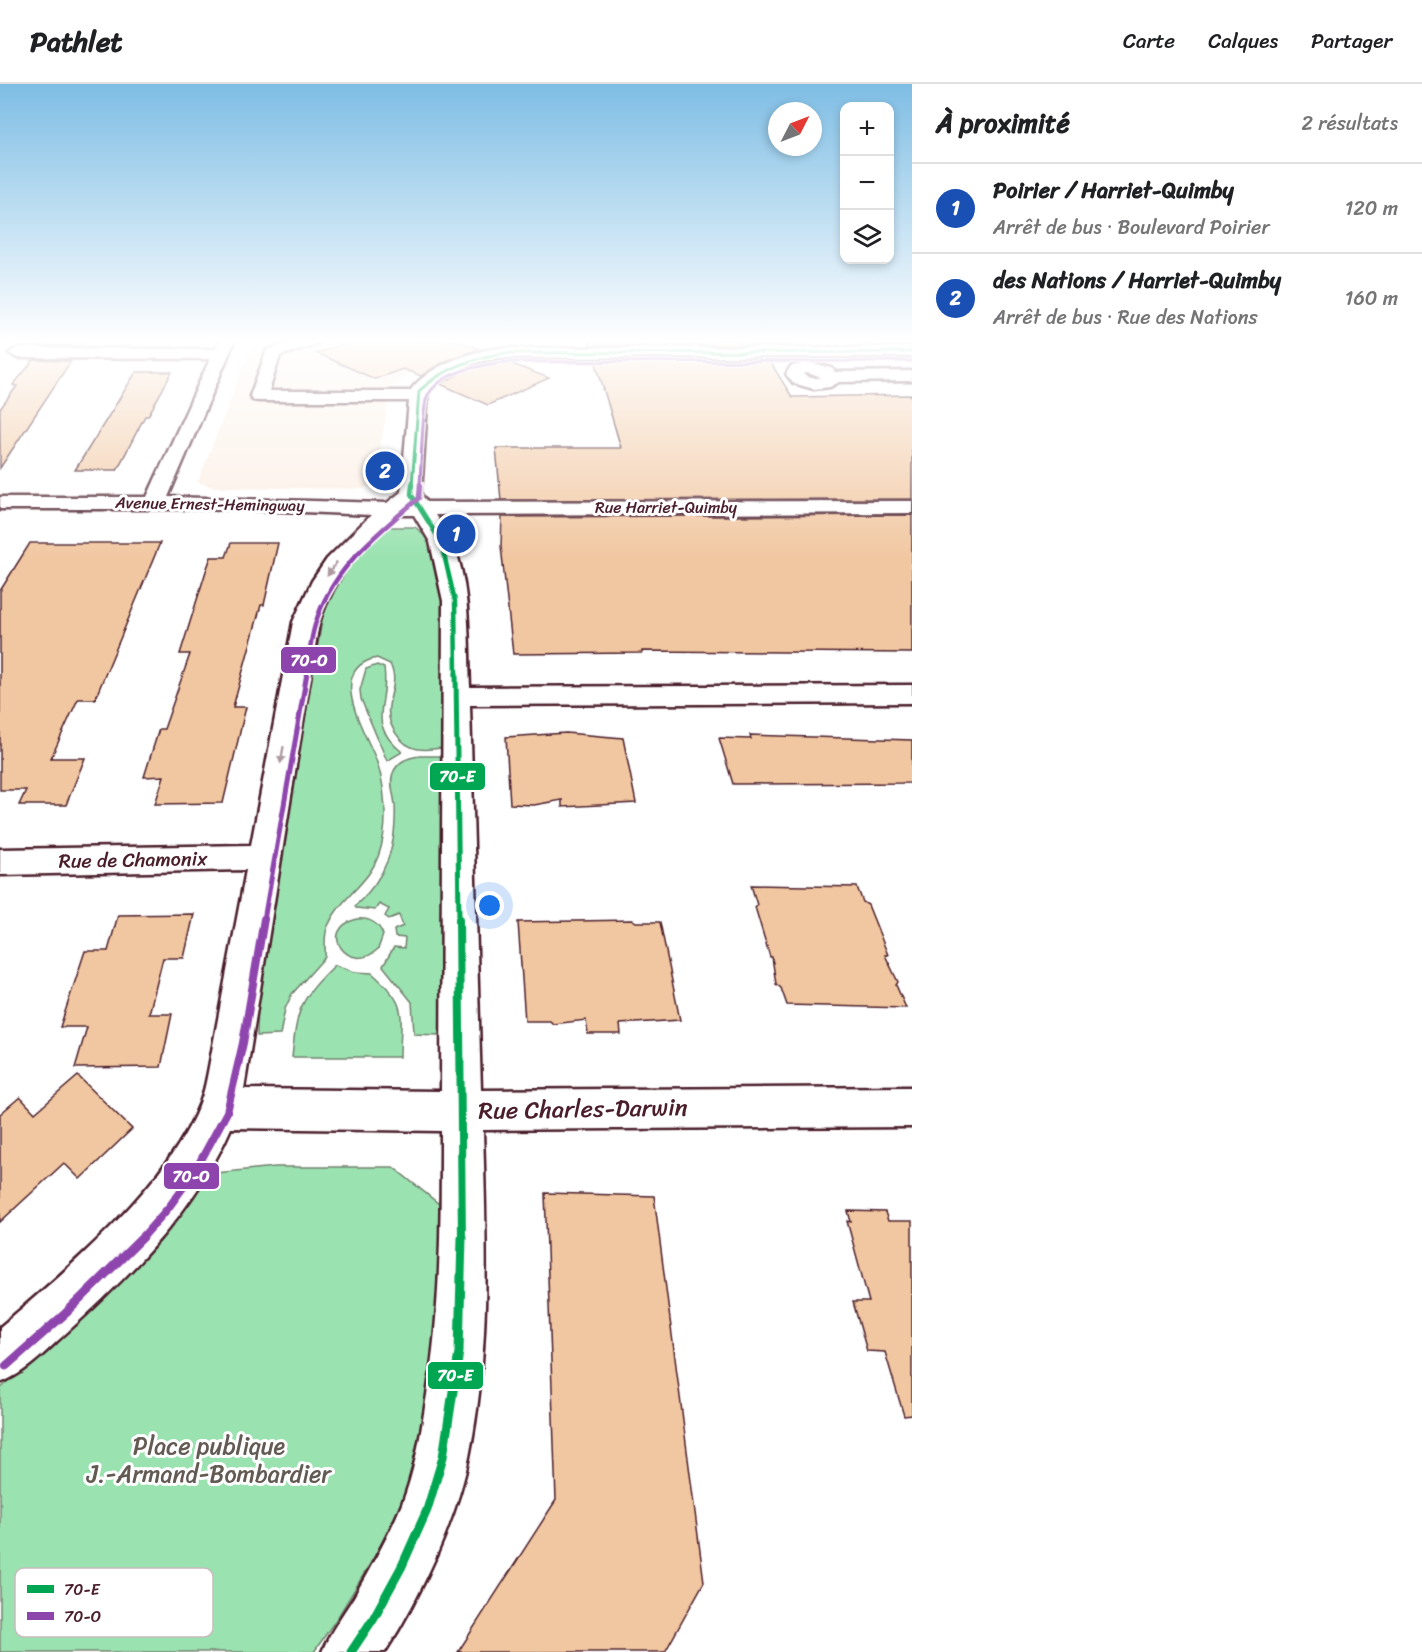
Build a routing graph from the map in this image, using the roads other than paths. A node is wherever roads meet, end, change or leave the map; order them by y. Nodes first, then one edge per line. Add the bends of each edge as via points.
1 (194, 413) edge
2 (417, 413) edge
3 (415, 501) junction
4 (155, 502) junction
5 (0, 503) edge
6 (912, 507) edge
7 (393, 508) junction
8 (912, 694) edge
9 (458, 696) junction
10 (265, 857) junction
11 (0, 862) edge
12 (912, 1107) edge
13 (219, 1108) junction
14 (460, 1110) junction
15 (0, 1359) edge
16 (351, 1652) edge

1 - 4 street
2 - 3 street
3 - 6 street, Rue Harriet-Quimby
3 - 7 street, Avenue Ernest-Hemingway
3 - 9 street via 441,542 452,580
4 - 5 street, Avenue Ernest-Hemingway
4 - 7 street, Avenue Ernest-Hemingway
7 -> 10 street via 344,551 312,603 301,644
8 - 9 street
9 - 14 street
10 - 11 street, Rue de Chamonix
10 - 13 street
12 - 14 street, Rue Charles-Darwin
13 - 14 street, Rue Charles-Darwin
13 - 15 street via 189,1166 146,1220 87,1282
14 - 16 street via 463,1216 459,1352 443,1457 427,1510 402,1566

